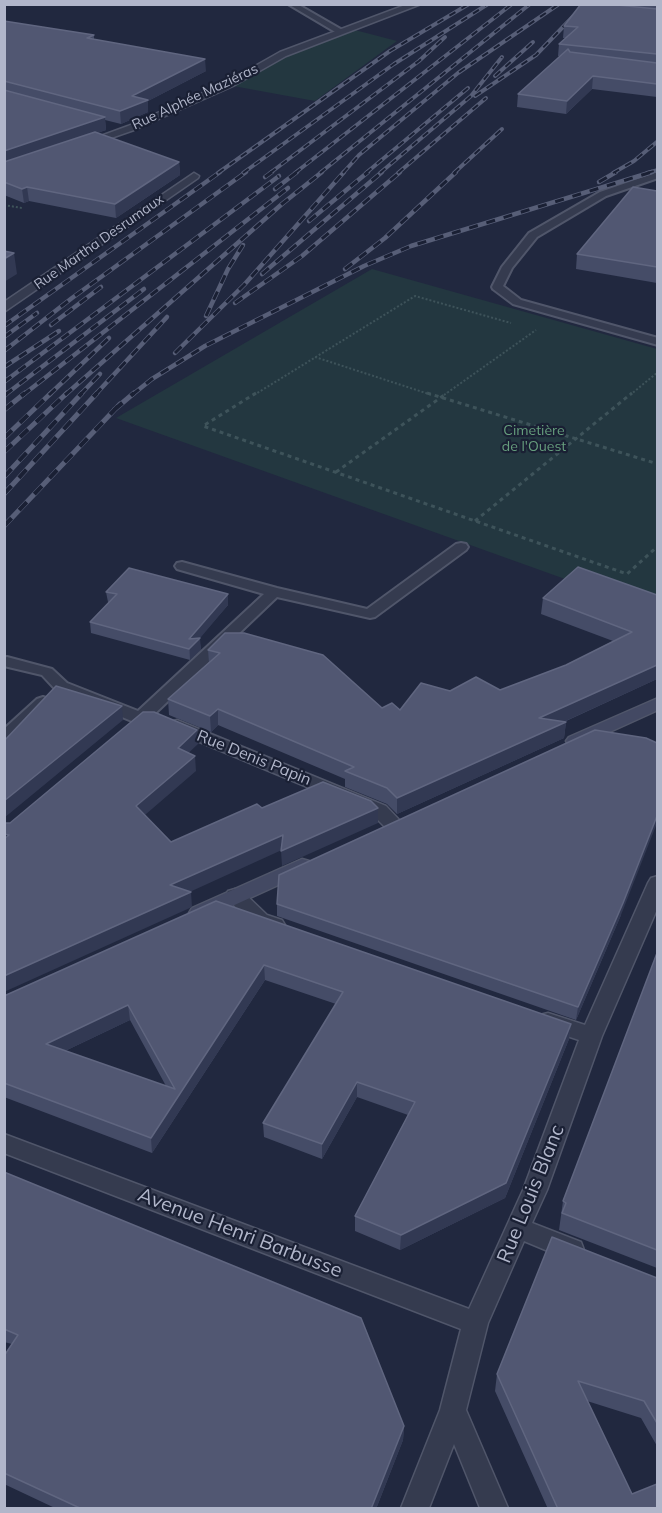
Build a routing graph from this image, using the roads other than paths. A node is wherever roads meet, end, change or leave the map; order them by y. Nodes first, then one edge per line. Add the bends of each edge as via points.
1 (291, 4) edge
2 (417, 4) edge
3 (340, 31) junction
4 (103, 124) edge
5 (124, 130) junction
6 (70, 149) edge
7 (657, 175) edge
8 (194, 176) dead end
9 (4, 308) edge
10 (656, 340) edge
11 (461, 547) dead end
12 (182, 566) dead end
13 (274, 592) junction
14 (7, 662) dead end
15 (61, 686) junction
16 (657, 704) edge
17 (140, 718) junction
18 (122, 733) edge
19 (4, 738) edge
20 (556, 750) edge
21 (413, 815) edge
22 (393, 824) junction
23 (372, 833) edge
24 (320, 857) edge
25 (657, 883) edge
26 (235, 896) junction
27 (181, 921) edge
28 (294, 932) edge
29 (525, 1013) edge
30 (591, 1036) junction
31 (4, 1143) edge
32 (519, 1228) junction
33 (591, 1257) edge
34 (475, 1323) junction
35 (453, 1410) junction
36 (416, 1509) edge
37 (494, 1509) edge

1 - 3 lane
2 - 3 street, Rue Alphée Maziéras
3 - 5 street, Rue Alphée Maziéras via 283,54 219,90
4 - 5 street
5 - 6 street, Rue Alphée Maziéras
7 - 10 lane via 603,194 533,235 507,267 497,287 518,302
8 - 9 street, Rue Martha Desrumaux
11 - 13 lane via 370,614
12 - 13 lane
13 - 17 lane
14 - 15 lane via 47,672
15 - 17 lane
15 - 19 lane
16 - 20 street
17 - 18 street
17 - 22 street, Rue Denis Papin via 158,719 368,805
21 - 22 street
22 - 23 street
24 - 26 street
25 - 30 street, Rue Louis Blanc
26 - 27 street
26 - 28 street via 260,920
29 - 30 street
30 - 32 street, Rue Louis Blanc
31 - 34 street, Avenue Henri Barbusse
32 - 33 street
32 - 34 street, Rue Louis Blanc
34 - 35 street, Rue Louis Blanc
35 - 36 street, Rue Louis Blanc
35 - 37 street

